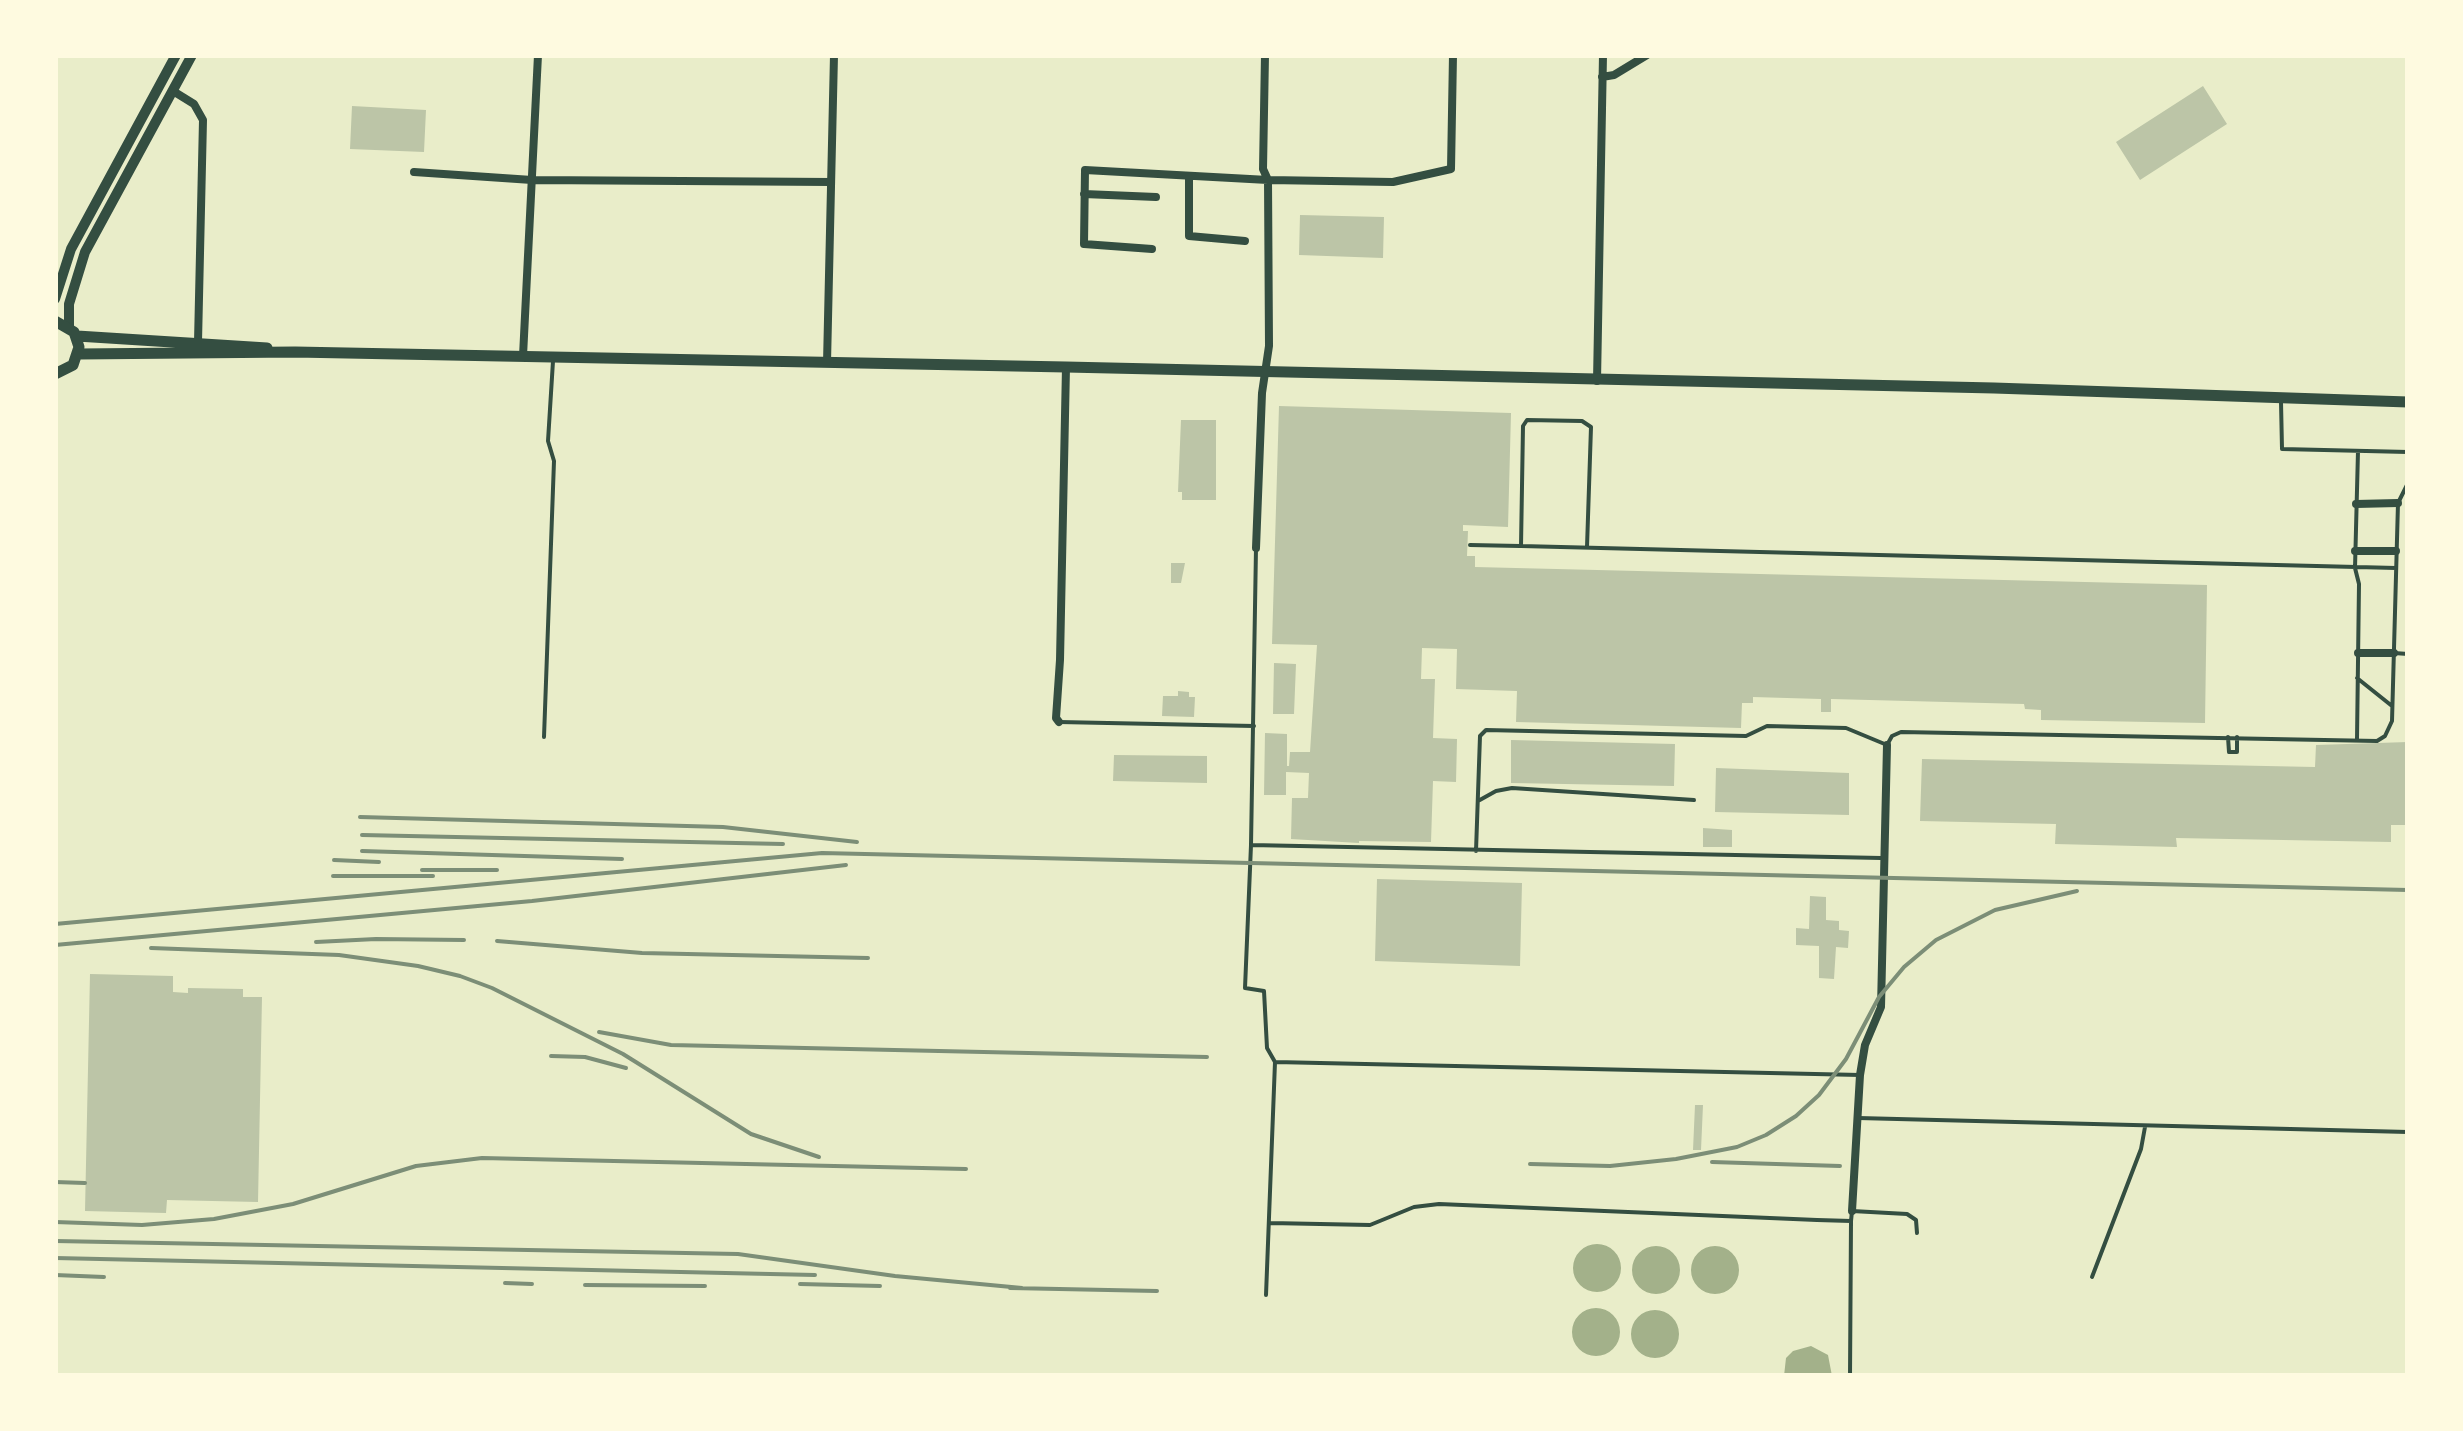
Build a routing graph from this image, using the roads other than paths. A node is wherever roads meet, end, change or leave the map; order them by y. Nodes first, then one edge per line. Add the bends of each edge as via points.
1 (176, 55) edge
2 (192, 55) edge
3 (538, 55) edge
4 (834, 55) edge
5 (1265, 55) edge
6 (1453, 55) edge
7 (1603, 55) edge
8 (1646, 55) edge
9 (1602, 78) junction
10 (172, 91) junction
11 (414, 172) dead end
12 (1189, 176) junction
13 (532, 180) junction
14 (1268, 180) junction
15 (832, 182) junction
16 (1084, 194) junction
17 (1156, 197) dead end
18 (1245, 241) dead end
19 (1152, 249) dead end
20 (55, 299) edge
21 (55, 321) edge
22 (73, 331) junction
23 (198, 342) junction
24 (295, 352) junction
25 (79, 354) junction
26 (524, 356) junction
27 (553, 356) junction
28 (827, 363) junction
29 (1066, 366) junction
30 (1266, 371) junction
31 (55, 374) edge
32 (1597, 381) junction
33 (2280, 397) junction
34 (2408, 402) edge
35 (2358, 450) junction
36 (2408, 452) edge
37 (2408, 483) edge
38 (2398, 503) junction
39 (2356, 504) junction
40 (1470, 545) dead end
41 (1521, 546) junction
42 (1588, 546) junction
43 (1256, 548) joint
44 (2396, 550) junction
45 (2355, 551) junction
46 (2355, 568) junction
47 (2396, 568) junction
48 (2358, 652) junction
49 (2394, 653) junction
50 (2408, 654) edge
51 (2358, 678) junction
52 (2392, 706) junction
53 (1060, 722) joint
54 (1254, 726) junction
55 (544, 737) dead end
56 (2228, 737) junction
57 (2237, 737) junction
58 (2356, 739) junction
59 (1887, 745) junction
60 (1694, 800) dead end
61 (1478, 801) junction
62 (1251, 845) junction
63 (1476, 851) junction
64 (1884, 858) junction
65 (1275, 1062) junction
66 (1860, 1075) junction
67 (1858, 1118) junction
68 (2145, 1126) junction
69 (2408, 1132) edge
70 (1852, 1216) junction
71 (1270, 1222) junction
72 (1917, 1233) dead end
73 (2092, 1277) dead end
74 (1266, 1296) dead end
75 (1850, 1376) edge

1 - 20 main road via 76,237
2 - 10 main road
3 - 13 street
4 - 15 street
5 - 14 street
6 - 14 street via 1451,169 1393,182
7 - 9 street
8 - 9 street
9 - 32 street
10 - 22 main road via 85,252 69,304
10 - 23 street via 194,104 203,120
11 - 13 street
12 - 14 street
12 - 16 street via 1085,170
12 - 18 street via 1189,236
13 - 15 street
13 - 26 street
14 - 30 street
15 - 28 street
16 - 17 street
16 - 19 street via 1086,246
21 - 22 main road
22 - 23 main road
22 - 25 main road
23 - 24 main road
24 - 25 main road
24 - 26 main road
25 - 31 main road via 68,370
26 - 27 main road
27 - 28 main road
27 - 55 lane
28 - 29 main road
29 - 30 main road
29 - 53 street
30 - 32 main road
30 - 43 street
32 - 33 main road
33 - 34 main road
33 - 35 lane via 2282,450
35 - 36 lane
35 - 39 lane
37 - 38 lane
38 - 39 street
38 - 44 lane
39 - 45 lane
40 - 41 lane
41 - 42 lane
41 - 42 lane via 1524,426 1530,420 1591,427
42 - 46 lane
43 - 54 lane
44 - 45 street
44 - 47 lane
45 - 46 lane
46 - 47 lane
46 - 48 lane
47 - 49 lane
48 - 49 street
48 - 51 lane
49 - 50 lane
49 - 52 lane
51 - 52 lane
51 - 58 lane
52 - 58 lane via 2386,736
53 - 54 lane
54 - 62 lane
56 - 57 lane
56 - 57 lane via 2229,752 2237,752
56 - 59 lane via 1900,732
57 - 58 lane
59 - 61 lane via 1846,728 1766,726 1746,736 1484,731
59 - 64 street
60 - 61 lane via 1512,788
61 - 63 lane
62 - 63 lane
62 - 65 lane via 1244,988 1264,991 1267,1048
63 - 64 lane
64 - 66 street via 1881,1007
65 - 66 lane
65 - 71 lane
66 - 67 street
67 - 68 lane
67 - 70 street
68 - 69 lane
68 - 73 lane
70 - 71 lane via 1439,1204 1362,1226
70 - 72 lane via 1911,1215
70 - 75 lane
71 - 74 lane

